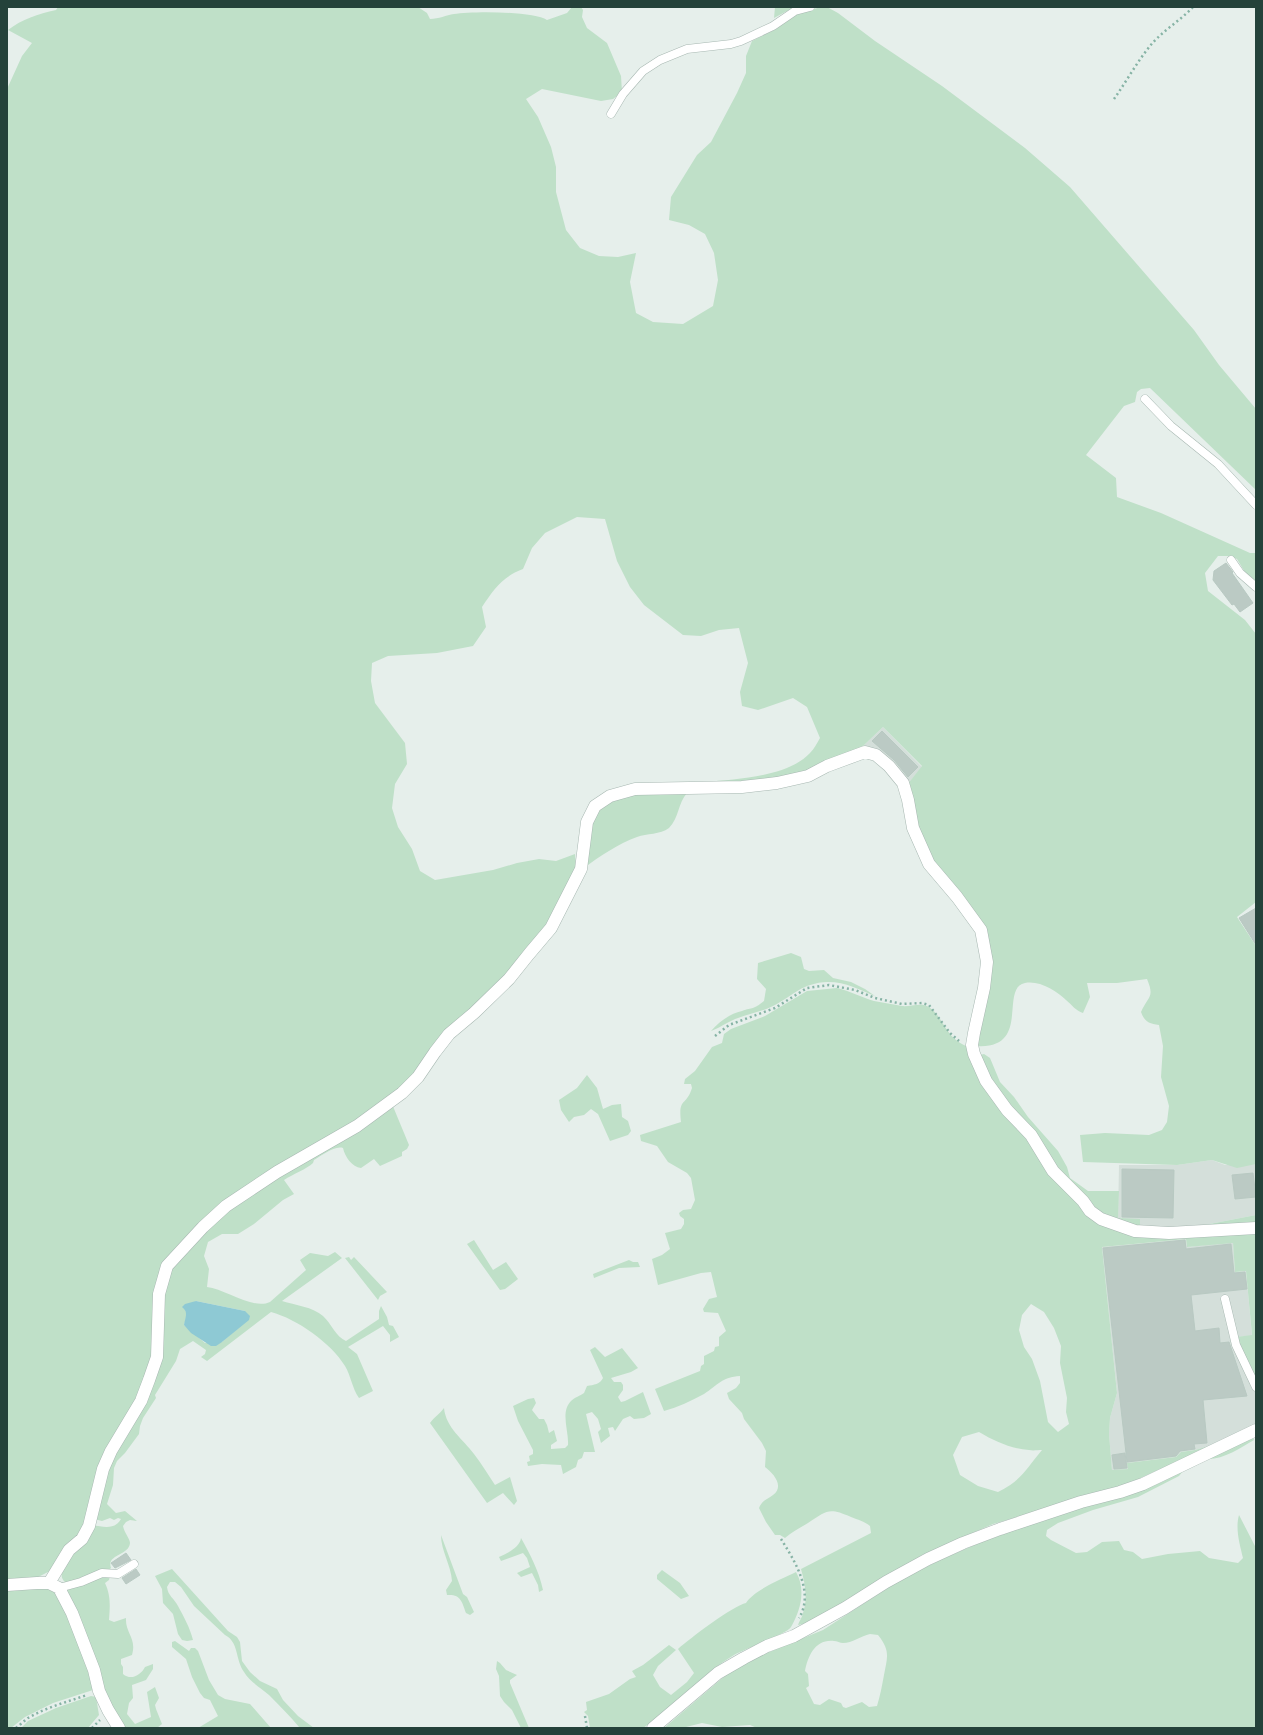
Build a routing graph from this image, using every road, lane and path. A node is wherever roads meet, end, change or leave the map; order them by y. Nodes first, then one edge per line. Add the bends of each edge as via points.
1 (810, 7) edge
2 (1193, 7) edge
3 (1114, 99) dead end
4 (611, 114) dead end
5 (1145, 399) dead end
6 (1256, 505) edge
7 (1231, 560) dead end
8 (1256, 587) edge
9 (715, 1036) dead end
10 (972, 1045) junction
11 (1256, 1228) edge
12 (1225, 1299) dead end
13 (1256, 1387) edge
14 (1256, 1430) edge
15 (781, 1539) dead end
16 (134, 1564) dead end
17 (7, 1585) edge
18 (54, 1586) junction
19 (794, 1636) junction
20 (99, 1691) junction
21 (585, 1716) dead end
22 (16, 1728) edge
23 (119, 1728) edge
24 (587, 1728) edge
25 (653, 1728) edge

1 - 4 lane via 795,10 773,26 741,41 687,49 660,60 643,71 623,94
2 - 3 path via 1182,20 1163,32 1150,46
5 - 6 lane via 1171,426 1218,464
7 - 8 lane via 1240,573
9 - 10 path via 729,1025 775,1008 807,988 829,985 902,1004 929,1005 956,1039
10 - 11 street via 978,1067 995,1094 1031,1135 1053,1171 1100,1219 1135,1231 1153,1233
10 - 18 street via 987,962 981,930 929,864 913,828 903,783 876,755 865,752 808,776 777,783 742,787 635,789 610,796 595,806 587,822 580,869 551,928 510,979 449,1034 418,1077 402,1093 357,1126 277,1172 226,1206 202,1227 167,1266 159,1294 157,1357 149,1380 141,1401 103,1469 90,1526 82,1539 69,1550
12 - 13 lane via 1236,1345
14 - 19 street via 1143,1484 1080,1502 963,1543 928,1559
15 - 19 path via 797,1568 803,1587 803,1608 794,1628
16 - 18 lane via 118,1574 102,1573 81,1582
17 - 18 street via 37,1583
18 - 20 street via 72,1613 94,1670
19 - 25 street via 767,1646 718,1673
20 - 22 path via 55,1706 27,1719
20 - 23 street
21 - 24 path

